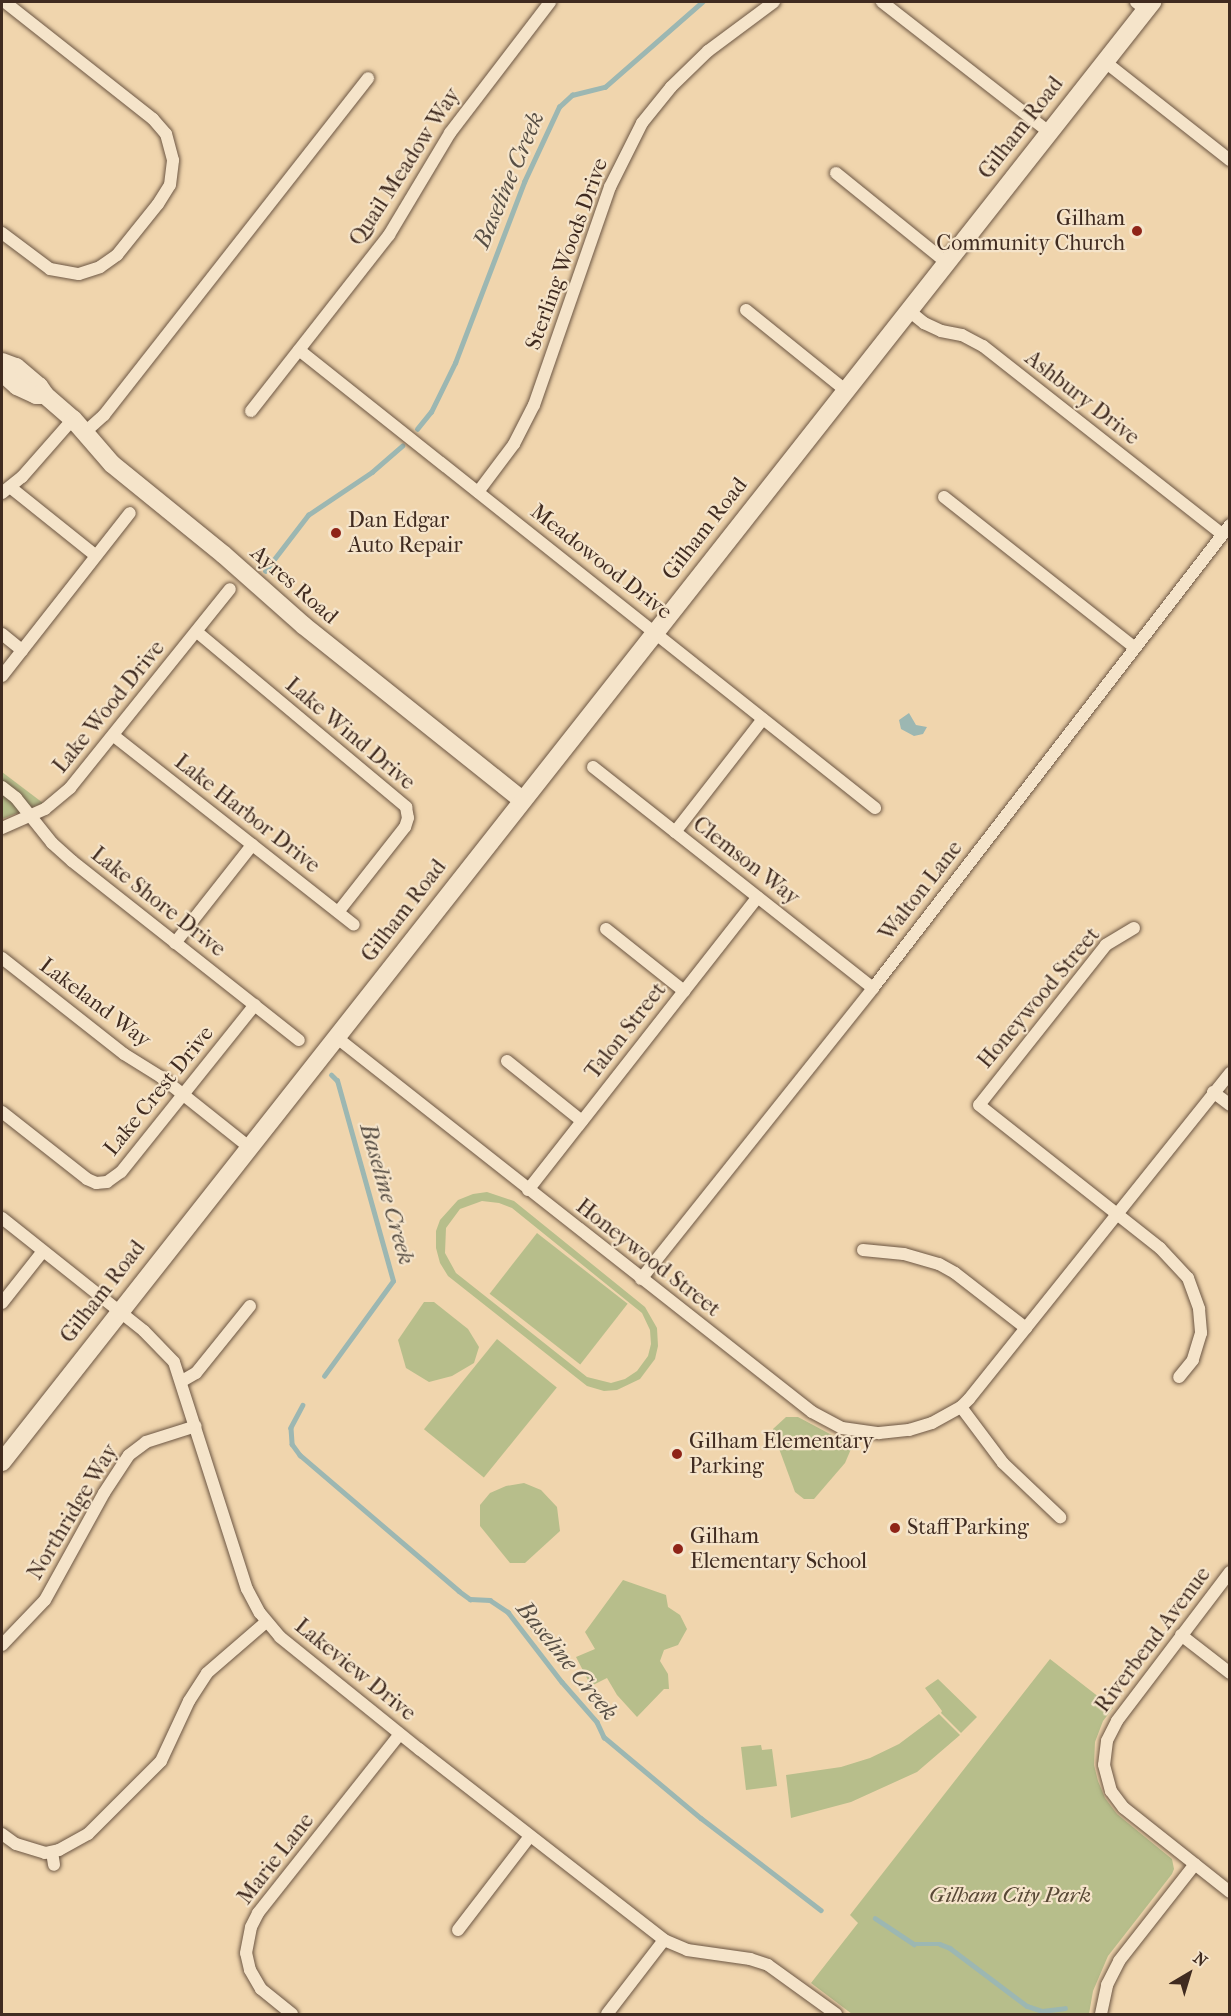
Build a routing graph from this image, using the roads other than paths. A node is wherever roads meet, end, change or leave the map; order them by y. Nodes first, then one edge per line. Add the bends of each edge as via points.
1 (5, 2) edge
2 (549, 2) edge
3 (774, 2) edge
4 (882, 2) edge
5 (1144, 4) edge
6 (1104, 61) junction
7 (368, 78) dead end
8 (1049, 132) junction
9 (1230, 160) edge
10 (836, 173) dead end
11 (2, 233) edge
12 (946, 262) junction
13 (746, 310) dead end
14 (908, 310) junction
15 (299, 351) junction
16 (3, 364) edge
17 (845, 390) junction
18 (251, 411) dead end
19 (79, 426) junction
20 (6, 490) edge
21 (478, 492) junction
22 (944, 497) dead end
23 (130, 513) dead end
24 (1226, 530) edge
25 (96, 556) junction
26 (230, 589) dead end
27 (197, 632) junction
28 (654, 632) junction
29 (2, 634) edge
30 (1135, 648) junction
31 (22, 650) junction
32 (2, 676) edge
33 (763, 718) junction
34 (114, 736) junction
35 (593, 767) dead end
36 (2, 787) edge
37 (522, 800) junction
38 (875, 808) dead end
39 (30, 817) junction
40 (2, 828) edge
41 (675, 832) junction
42 (252, 845) junction
43 (758, 897) junction
44 (338, 912) junction
45 (354, 924) dead end
46 (1134, 928) dead end
47 (606, 929) dead end
48 (176, 943) junction
49 (2, 958) edge
50 (873, 988) junction
51 (684, 991) junction
52 (255, 1005) junction
53 (336, 1037) junction
54 (299, 1040) dead end
55 (507, 1061) dead end
56 (1230, 1072) edge
57 (1213, 1092) junction
58 (184, 1095) junction
59 (1230, 1105) edge
60 (2, 1112) edge
61 (582, 1121) junction
62 (249, 1147) junction
63 (528, 1190) junction
64 (1117, 1214) junction
65 (2, 1218) edge
66 (863, 1250) dead end
67 (43, 1251) junction
68 (641, 1279) junction
69 (2, 1303) edge
70 (250, 1306) dead end
71 (119, 1311) junction
72 (1026, 1328) junction
73 (1179, 1377) dead end
74 (182, 1381) junction
75 (961, 1407) junction
76 (196, 1426) junction
77 (2, 1462) edge
78 (1060, 1517) dead end
79 (1230, 1572) edge
80 (266, 1622) junction
81 (1181, 1635) junction
82 (2, 1645) edge
83 (1230, 1673) edge
84 (400, 1734) junction
85 (2, 1834) edge
86 (530, 1836) junction
87 (1195, 1864) junction
88 (1230, 1892) edge
89 (458, 1930) dead end
90 (664, 1940) junction
91 (292, 2014) edge
92 (607, 2014) edge
93 (836, 2014) edge
94 (1101, 2014) edge

1 - 11 street via 153,118 166,134 173,160 170,185 158,204 117,255 100,267 79,274 50,269
2 - 15 street, Quail Meadow Way via 450,133 389,235
3 - 21 street, Sterling Woods Drive via 708,51 670,87 642,123 610,187 534,405 514,444
4 - 8 street
5 - 6 street, Gilham Road
6 - 8 street, Gilham Road
6 - 9 street
7 - 19 street via 104,415
8 - 12 street, Gilham Road
10 - 12 street
12 - 14 street, Gilham Road
13 - 17 street
14 - 17 street, Gilham Road
14 - 24 street, Ashbury Drive via 924,323 983,346
15 - 18 street, Quail Meadow Way
15 - 21 street, Meadowood Drive
16 - 19 street, Ayres Road via 16,367
17 - 28 street, Gilham Road
19 - 20 street
19 - 37 street, Ayres Road via 112,464 303,625
20 - 25 street
21 - 28 street, Meadowood Drive
22 - 30 street
23 - 25 street
24 - 30 street, Walton Lane
25 - 31 street
26 - 27 street, Lake Wood Drive
27 - 34 street, Lake Wood Drive
27 - 44 street, Lake Wind Drive via 406,807 405,826
28 - 33 street, Meadowood Drive
28 - 37 street, Gilham Road
29 - 31 street
30 - 50 street, Walton Lane
31 - 32 street
33 - 38 street, Meadowood Drive
33 - 41 street
34 - 39 street, Lake Wood Drive via 57,801
34 - 42 street, Lake Harbor Drive
35 - 41 street, Clemson Way
36 - 39 street, Lake Shore Drive
37 - 53 street, Gilham Road
39 - 40 street, Lake Wood Drive
39 - 48 street, Lake Shore Drive via 72,861
41 - 43 street, Clemson Way
42 - 44 street, Lake Harbor Drive
42 - 48 street
43 - 50 street, Clemson Way
43 - 51 street, Talon Street
44 - 45 street, Lake Harbor Drive
46 - 64 street, Honeywood Street via 1106,945 979,1105
47 - 51 street
48 - 52 street, Lake Shore Drive
49 - 58 street, Lakeland Way via 129,1058
50 - 68 street, Walton Lane
51 - 61 street, Talon Street
52 - 54 street, Lake Shore Drive
52 - 58 street, Lake Crest Drive
53 - 62 street, Gilham Road
53 - 63 street, Honeywood Street
55 - 61 street
56 - 57 street, Honeywood Street
57 - 59 street
57 - 64 street, Honeywood Street
58 - 60 street, Lake Crest Drive via 116,1178 96,1183
58 - 62 street, Lakeland Way
61 - 63 street, Talon Street
62 - 71 street, Gilham Road
63 - 68 street, Honeywood Street
64 - 72 street, Honeywood Street
64 - 73 street, Honeywood Street via 1176,1261 1195,1292 1201,1333 1193,1360
65 - 67 street, Lakeview Drive
66 - 72 street via 904,1254 939,1264
67 - 69 street
67 - 71 street, Lakeview Drive
68 - 75 street, Honeywood Street via 826,1421 855,1431 894,1432 932,1423
70 - 74 street via 196,1373
71 - 74 street, Lakeview Drive via 166,1352
71 - 77 street, Gilham Road
72 - 75 street, Honeywood Street
74 - 76 street, Lakeview Drive
75 - 78 street via 1003,1463
76 - 80 street, Lakeview Drive via 247,1590
76 - 82 street, Northridge Way via 146,1442 129,1455 45,1600
79 - 81 street, Riverbend Avenue
80 - 84 street, Lakeview Drive
80 - 85 street via 200,1682 153,1770 88,1834 53,1859
81 - 83 street
81 - 87 street, Riverbend Avenue via 1116,1722 1107,1741 1104,1765 1117,1801
84 - 86 street, Lakeview Drive
84 - 91 street, Marie Lane via 258,1913 251,1927 246,1953 250,1970 261,1989
86 - 89 street
86 - 90 street, Lakeview Drive
87 - 88 street, Riverbend Avenue
87 - 94 street via 1119,1961 1107,1985
90 - 92 street
90 - 93 street, Lakeview Drive via 687,1950 768,1965

